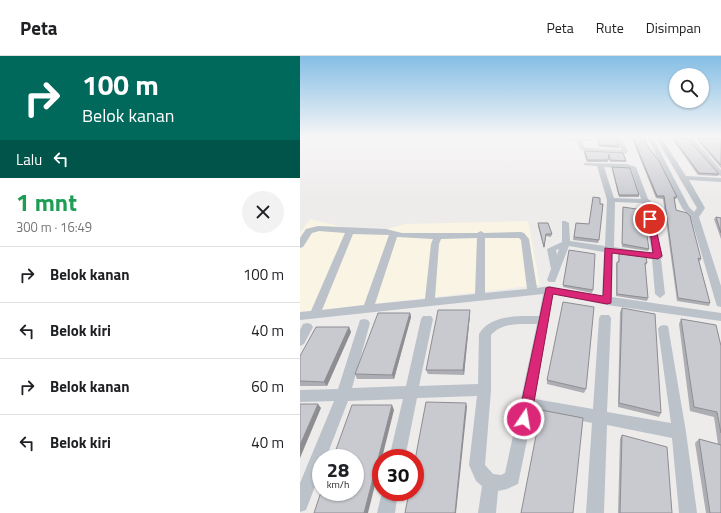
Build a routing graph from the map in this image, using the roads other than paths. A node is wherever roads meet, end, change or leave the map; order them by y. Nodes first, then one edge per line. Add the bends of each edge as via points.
1 (660, 157) edge
2 (671, 157) edge
3 (707, 157) edge
4 (586, 164) dead end
5 (600, 164) junction
6 (721, 174) edge
7 (684, 178) junction
8 (721, 180) edge
9 (611, 200) junction
10 (647, 201) junction
11 (695, 217) junction
12 (565, 223) dead end
13 (350, 231) junction
14 (394, 234) junction
15 (481, 234) junction
16 (438, 236) junction
17 (566, 243) junction
18 (300, 245) edge
19 (608, 250) junction
20 (658, 256) junction
21 (552, 280) dead end
22 (549, 290) junction
23 (533, 292) junction
24 (660, 294) dead end
25 (480, 297) junction
26 (430, 301) junction
27 (607, 301) junction
28 (721, 303) edge
29 (368, 308) junction
30 (315, 314) junction
31 (300, 316) edge
32 (721, 317) edge
33 (605, 318) dead end
34 (427, 319) dead end
35 (544, 320) junction
36 (364, 323) dead end
37 (307, 327) dead end
38 (664, 329) dead end
39 (300, 341) edge
40 (484, 390) junction
41 (411, 392) junction
42 (343, 395) junction
43 (300, 396) edge
44 (528, 404) junction
45 (600, 417) junction
46 (679, 432) junction
47 (400, 449) edge
48 (491, 483) junction
49 (388, 501) edge
50 (300, 504) edge
51 (386, 513) edge
52 (487, 513) edge
53 (595, 513) edge
54 (688, 513) edge

1 - 11 street via 686,208
2 - 7 street
3 - 6 street
4 - 5 street
5 - 9 street
5 - 10 street via 634,168
7 - 8 street
7 - 11 street via 702,208
9 - 10 street
9 - 19 street
10 - 20 street
11 - 28 street
12 - 17 street
13 - 14 street
13 - 18 street via 332,228 313,229
13 - 30 street
14 - 16 street
14 - 29 street
15 - 16 street
15 - 23 street via 513,234 524,237
15 - 25 street
16 - 26 street via 435,244
17 - 19 street
17 - 21 street
19 - 20 street
19 - 27 street
20 - 24 street
22 - 23 street
22 - 27 street
22 - 35 street
23 - 25 street
25 - 26 street
26 - 29 street
27 - 32 street
29 - 30 street
30 - 31 street
33 - 45 street
34 - 41 street
35 - 40 street via 497,323 489,328 485,334
35 - 44 street
36 - 42 street
37 - 39 street
38 - 46 street
40 - 41 street
40 - 48 street via 477,466 481,476
41 - 42 street
41 - 47 street
42 - 43 street
42 - 50 street
44 - 45 street
44 - 48 street via 512,478 502,483
45 - 46 street
45 - 53 street
46 - 54 street
48 - 52 street
49 - 51 street

